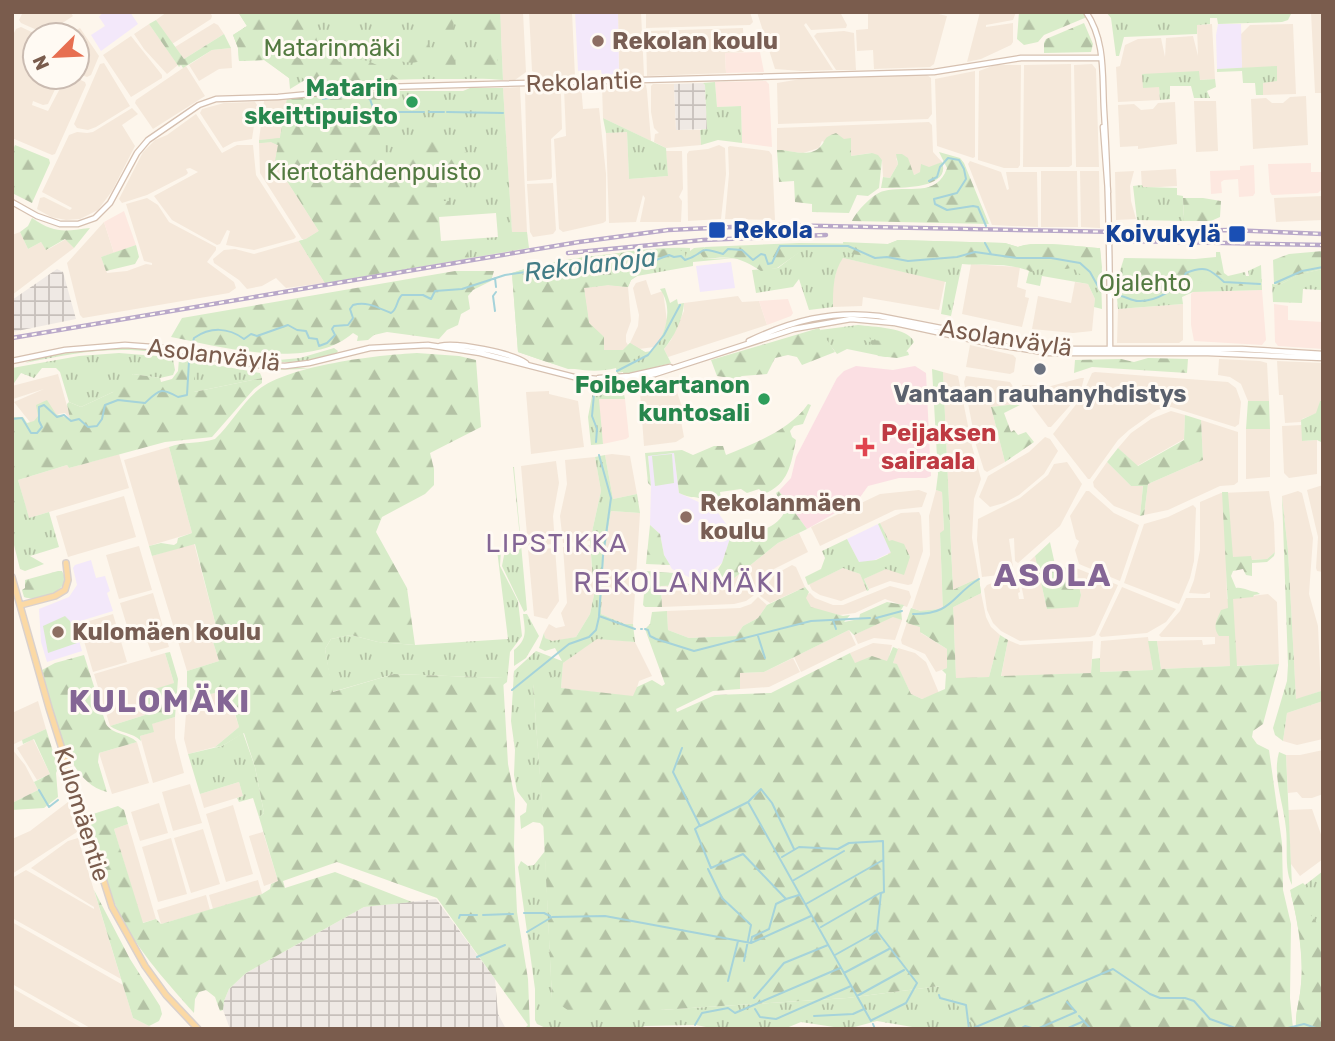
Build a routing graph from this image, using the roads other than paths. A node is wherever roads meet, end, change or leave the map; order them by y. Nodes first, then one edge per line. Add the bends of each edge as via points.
1 (1086, 12) edge
2 (1101, 58) junction
3 (12, 202) edge
4 (1110, 352) junction
5 (1323, 356) edge
6 (12, 359) edge
7 (66, 563) dead end
8 (12, 577) edge
9 (21, 605) junction
10 (198, 1029) edge

1 - 2 main road via 1099,37
2 - 3 main road, Rekolantie via 1021,58 930,72 383,87 216,99 199,105 148,140 99,215 78,224 60,224
2 - 4 main road via 1109,171
4 - 5 main road, Asolanväylä via 1242,349
4 - 6 main road, Asolanväylä via 1041,348 851,314 801,321 739,346 629,380 569,377 439,346 382,346 309,363 272,366 125,345
7 - 9 main road via 65,590
8 - 9 main road, Kulomäentie
9 - 10 main road, Kulomäentie via 112,907 145,966

